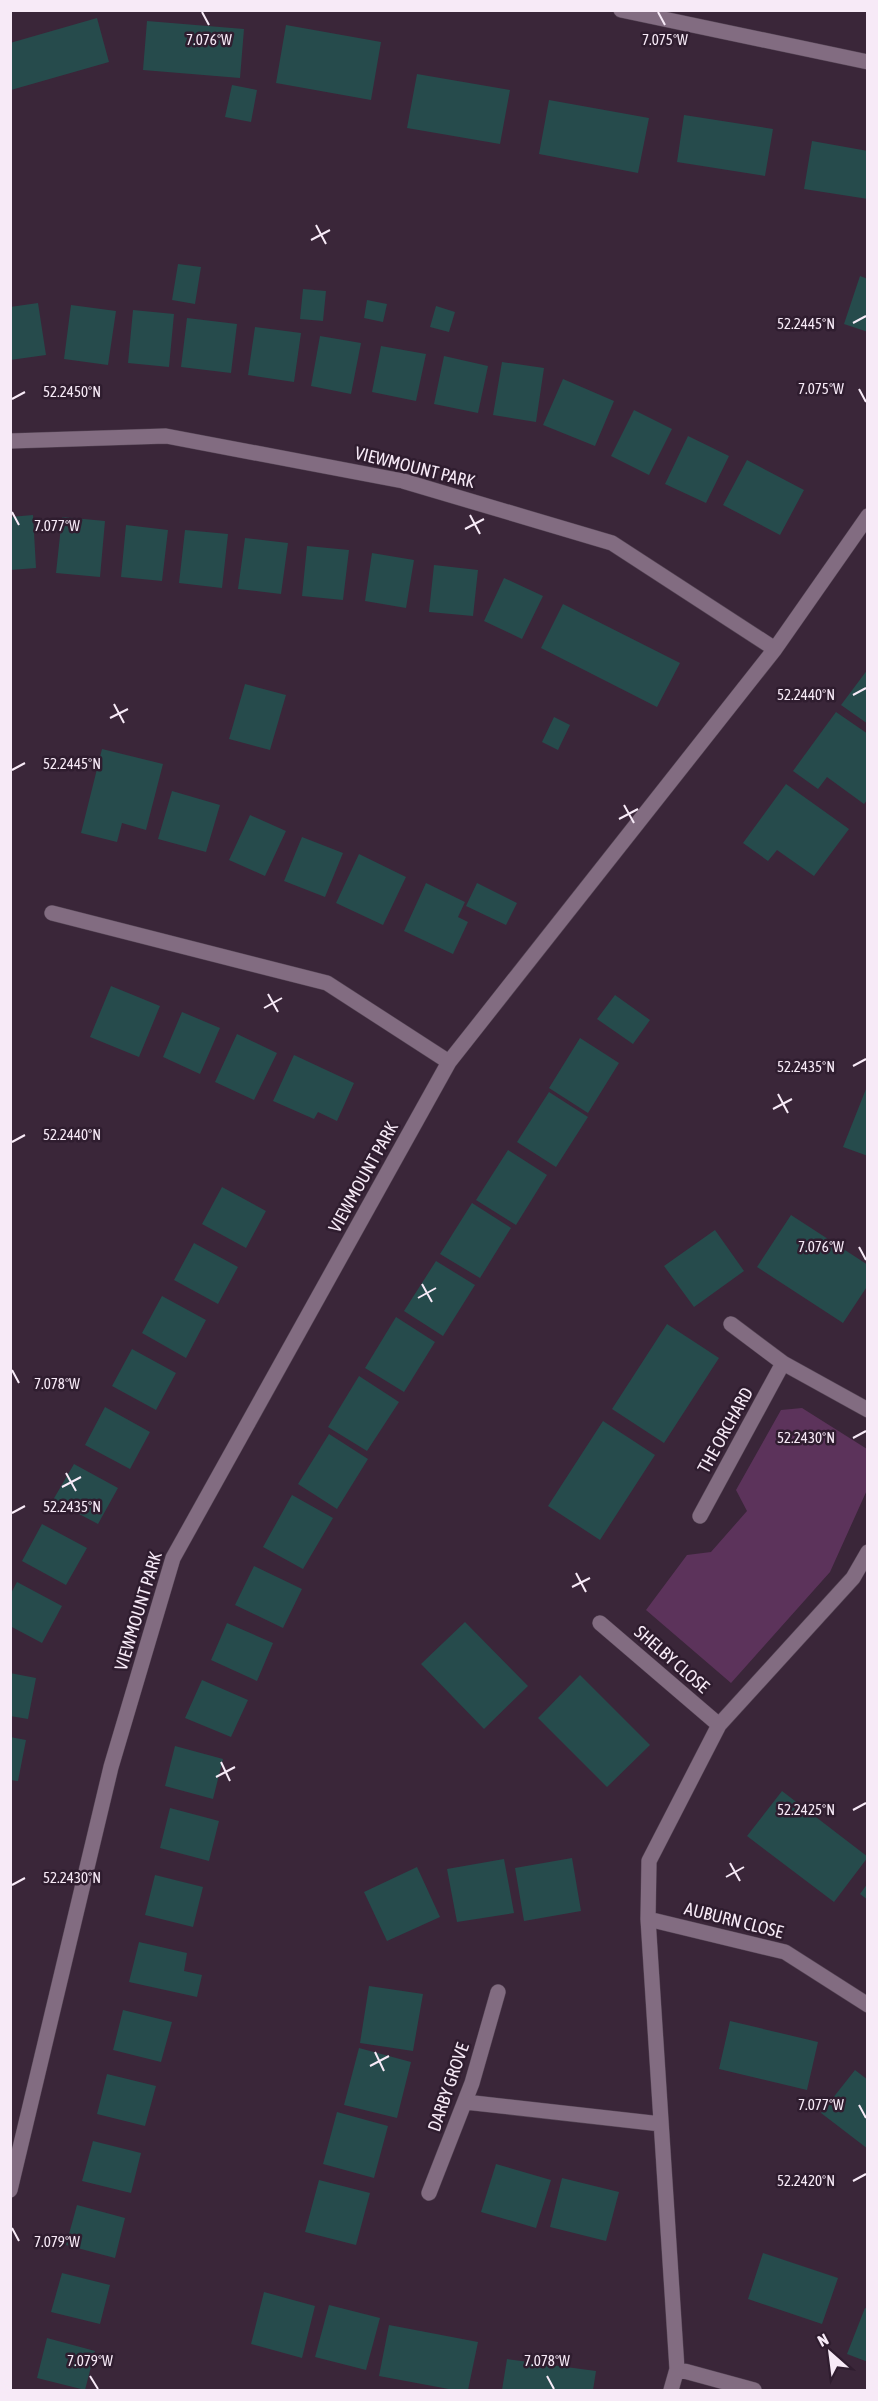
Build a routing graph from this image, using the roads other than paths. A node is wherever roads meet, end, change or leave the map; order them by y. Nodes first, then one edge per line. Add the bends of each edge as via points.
1 (621, 10) edge
2 (867, 62) edge
3 (10, 441) edge
4 (867, 516) edge
5 (776, 649) junction
6 (52, 913) dead end
7 (448, 1062) junction
8 (731, 1324) dead end
9 (783, 1363) junction
10 (867, 1410) edge
11 (700, 1516) dead end
12 (867, 1552) edge
13 (600, 1623) dead end
14 (719, 1725) junction
15 (648, 1919) junction
16 (498, 1992) dead end
17 (867, 2005) edge
18 (465, 2102) junction
19 (661, 2124) junction
20 (10, 2190) edge
21 (429, 2193) dead end
22 (677, 2369) junction
23 (672, 2391) edge
24 (754, 2391) edge

1 - 2 street
3 - 5 street, VIEWMOUNT PARK via 166,436 403,481 612,543
4 - 5 street, VIEWMOUNT PARK
5 - 7 street, VIEWMOUNT PARK
6 - 7 street via 327,983
7 - 20 street, VIEWMOUNT PARK via 173,1558 111,1767
8 - 9 street
9 - 10 street
9 - 11 street, THE ORCHARD
12 - 14 street via 853,1578
13 - 14 street, SHELBY CLOSE
14 - 15 street via 649,1861
15 - 17 street, AUBURN CLOSE via 785,1952
15 - 19 street
16 - 18 street, DARBY GROVE
18 - 19 street
18 - 21 street, DARBY GROVE
19 - 22 street
22 - 23 street
22 - 24 street

